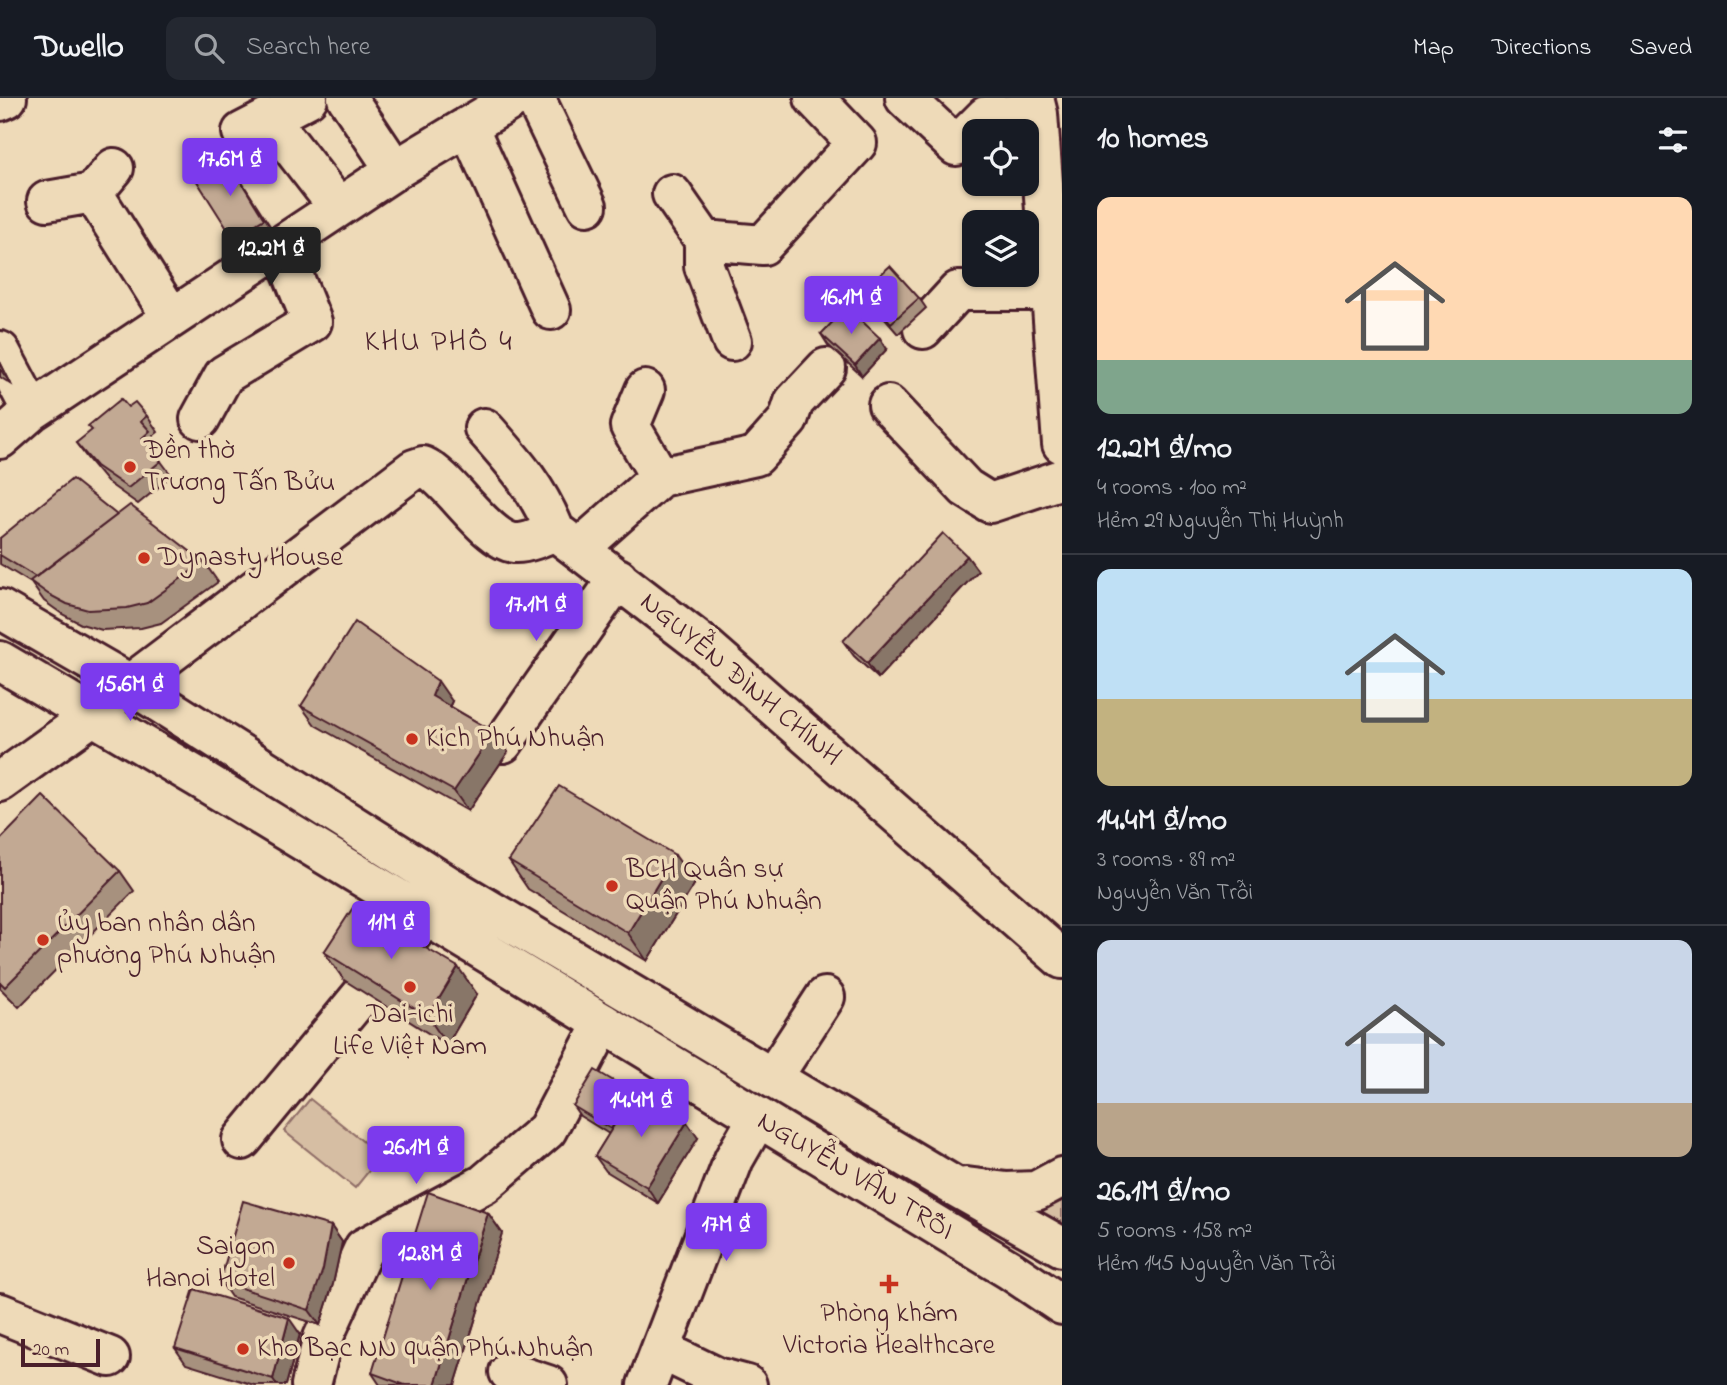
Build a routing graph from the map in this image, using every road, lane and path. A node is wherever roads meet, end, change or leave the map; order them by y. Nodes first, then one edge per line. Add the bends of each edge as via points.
1 (8, 98) edge
2 (347, 98) edge
3 (535, 98) edge
4 (814, 98) edge
5 (905, 98) edge
6 (0, 101) edge
7 (482, 110) edge
8 (1043, 125) edge
9 (242, 132) dead end
10 (395, 170) junction
11 (672, 194) dead end
12 (47, 201) dead end
13 (1053, 202) edge
14 (587, 206) dead end
15 (338, 207) junction
16 (704, 240) junction
17 (281, 245) junction
18 (1051, 291) junction
19 (551, 310) dead end
20 (172, 318) junction
21 (923, 329) dead end
22 (732, 341) dead end
23 (0, 351) edge
24 (826, 368) dead end
25 (645, 390) dead end
26 (888, 405) dead end
27 (32, 411) junction
28 (200, 419) dead end
29 (484, 428) dead end
30 (0, 439) edge
31 (1062, 444) edge
32 (660, 477) junction
33 (1062, 478) edge
34 (568, 539) junction
35 (618, 578) junction
36 (0, 608) edge
37 (0, 661) edge
38 (130, 684) junction
39 (92, 716) junction
40 (503, 743) dead end
41 (0, 782) edge
42 (446, 884) junction
43 (426, 917) junction
44 (1062, 959) edge
45 (825, 997) dead end
46 (603, 1023) junction
47 (773, 1077) junction
48 (757, 1119) junction
49 (242, 1140) dead end
50 (1062, 1177) edge
51 (954, 1186) junction
52 (1062, 1247) edge
53 (1062, 1305) edge
54 (0, 1313) edge
55 (661, 1350) junction
56 (110, 1357) dead end
57 (509, 1371) dead end
58 (311, 1385) edge
59 (548, 1385) edge
60 (647, 1385) edge
61 (747, 1385) edge

1 - 6 street
2 - 10 street
3 - 14 street
4 - 16 street via 856,143 763,245
5 - 8 street via 956,146 986,116
7 - 10 street
7 - 19 street
8 - 13 street
9 - 15 street via 269,118
10 - 15 street
11 - 16 street
12 - 20 street via 104,180
13 - 18 street
15 - 17 street
16 - 22 street via 704,266
17 - 20 street
17 - 28 street via 312,321 224,375
18 - 21 street via 958,291
18 - 31 street
20 - 27 street
23 - 27 street
24 - 32 street via 794,402 788,420 757,456
25 - 32 street via 630,426
26 - 33 street via 966,488 990,503
27 - 30 street
29 - 34 street via 512,459
32 - 34 street
34 - 35 street, NGUYỄN ĐÌNH CHÍNH
34 - 38 street via 514,543 497,535 433,470 414,468
35 - 40 street
35 - 44 street, NGUYỄN ĐÌNH CHÍNH via 706,647
36 - 38 street, NGUYỄN VĂN TRỖI
37 - 39 street, NGUYỄN VĂN TRỖI
38 - 39 street
38 - 42 street, NGUYỄN VĂN TRỖI
39 - 41 street
39 - 43 street, NGUYỄN VĂN TRỖI
42 - 43 street
42 - 47 street, NGUYỄN VĂN TRỖI
43 - 46 street, NGUYỄN VĂN TRỖI
43 - 49 street
45 - 47 street
46 - 48 street, NGUYỄN VĂN TRỖI
46 - 58 street via 547,1130 484,1184 364,1248 323,1338
47 - 51 street, NGUYỄN VĂN TRỖI
48 - 53 street, NGUYỄN VĂN TRỖI
48 - 55 street via 734,1159
50 - 51 street via 1036,1191
51 - 52 street, NGUYỄN VĂN TRỖI
54 - 56 street
55 - 60 street
55 - 61 street via 717,1377
57 - 59 street

